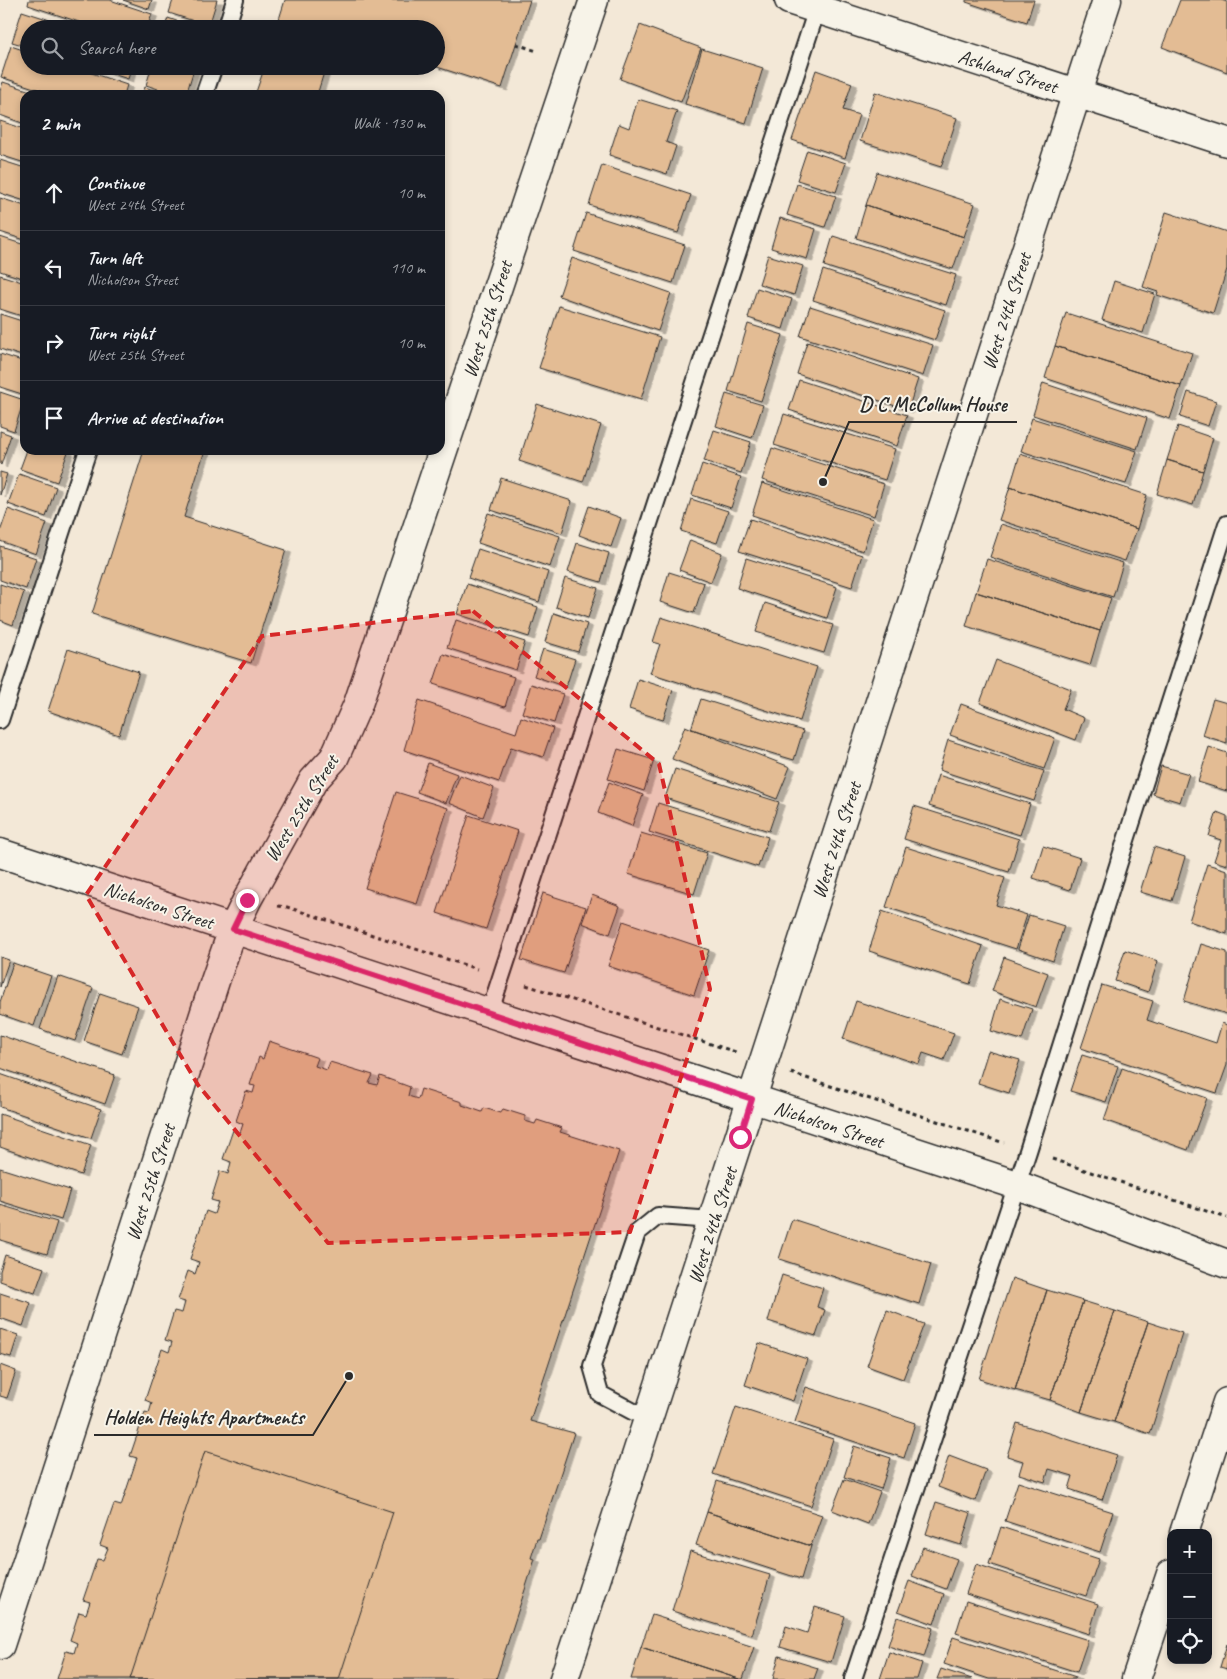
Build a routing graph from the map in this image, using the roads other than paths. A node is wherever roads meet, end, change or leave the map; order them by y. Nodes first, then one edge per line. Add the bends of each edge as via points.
1 (235, 0) edge
2 (594, 0) edge
3 (789, 0) edge
4 (1107, 0) edge
5 (817, 9) junction
6 (229, 20) edge
7 (211, 75) edge
8 (206, 90) edge
9 (1076, 93) junction
10 (1227, 142) edge
11 (445, 444) edge
12 (86, 455) edge
13 (441, 455) edge
14 (1227, 524) edge
15 (0, 720) edge
16 (0, 853) edge
17 (233, 929) junction
18 (489, 1014) junction
19 (752, 1099) junction
20 (1017, 1185) junction
21 (714, 1220) junction
22 (1227, 1264) edge
23 (1227, 1402) edge
24 (649, 1420) junction
25 (1185, 1529) edge
26 (1167, 1586) edge
27 (0, 1645) edge
28 (564, 1679) edge
29 (853, 1679) edge
30 (1136, 1679) edge

1 - 6 lane
2 - 11 street, West 25th Street
3 - 5 street, Ashland Street
4 - 9 street, West 24th Street
5 - 9 street, Ashland Street
5 - 18 lane
7 - 8 lane
9 - 10 street, Ashland Street
9 - 19 street, West 24th Street
12 - 15 lane
13 - 17 street, West 25th Street via 358,704 334,758 313,781
14 - 20 lane
16 - 17 street, Nicholson Street
17 - 18 street, Nicholson Street
17 - 27 street, West 25th Street
18 - 19 street, Nicholson Street
19 - 20 street, Nicholson Street
19 - 21 street, West 24th Street
20 - 22 street, Nicholson Street
20 - 29 lane
21 - 24 street, West 24th Street
21 - 24 lane via 658,1216 636,1233 592,1366 600,1394
23 - 25 street
24 - 28 street, West 24th Street
26 - 30 street

